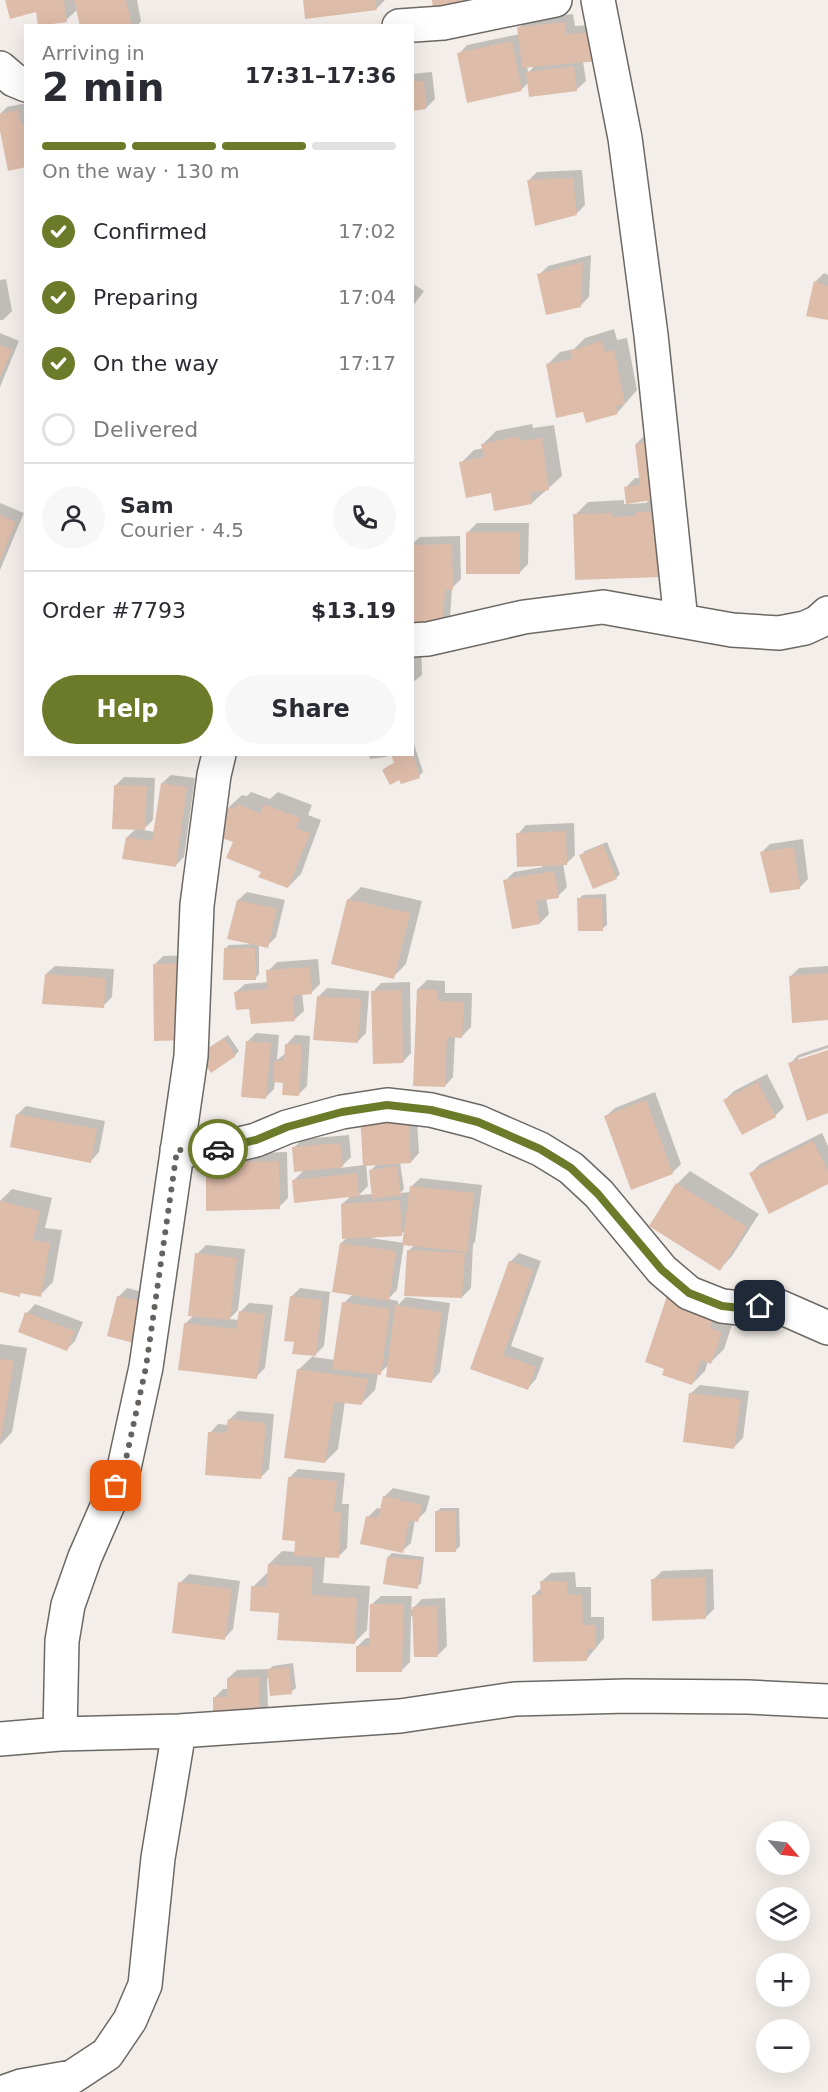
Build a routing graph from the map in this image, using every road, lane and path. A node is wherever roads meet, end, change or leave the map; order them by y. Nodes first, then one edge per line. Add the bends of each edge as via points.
1 (555, 0) edge
2 (598, 0) edge
3 (414, 25) edge
4 (0, 68) edge
5 (24, 84) edge
6 (828, 613) edge
7 (681, 621) junction
8 (414, 640) edge
9 (219, 756) edge
10 (177, 1150) junction
11 (828, 1328) edge
12 (828, 1701) edge
13 (179, 1731) junction
14 (60, 1734) junction
15 (0, 1739) edge
16 (4, 2092) edge

1 - 3 street
2 - 7 street via 625,138 651,335
4 - 5 street
6 - 7 street via 805,628 779,633
7 - 8 street via 603,607 524,617
9 - 10 street via 197,905 191,1056
10 - 11 street via 218,1149 342,1112 387,1105 469,1120 540,1149 571,1168 662,1270 689,1293 722,1306 778,1306
10 - 14 street via 146,1367 124,1468 68,1605 62,1641
12 - 13 street via 748,1696 515,1699 400,1716
13 - 14 street
13 - 16 street via 158,1858 145,1985 130,2020 107,2054 72,2077
14 - 15 street

